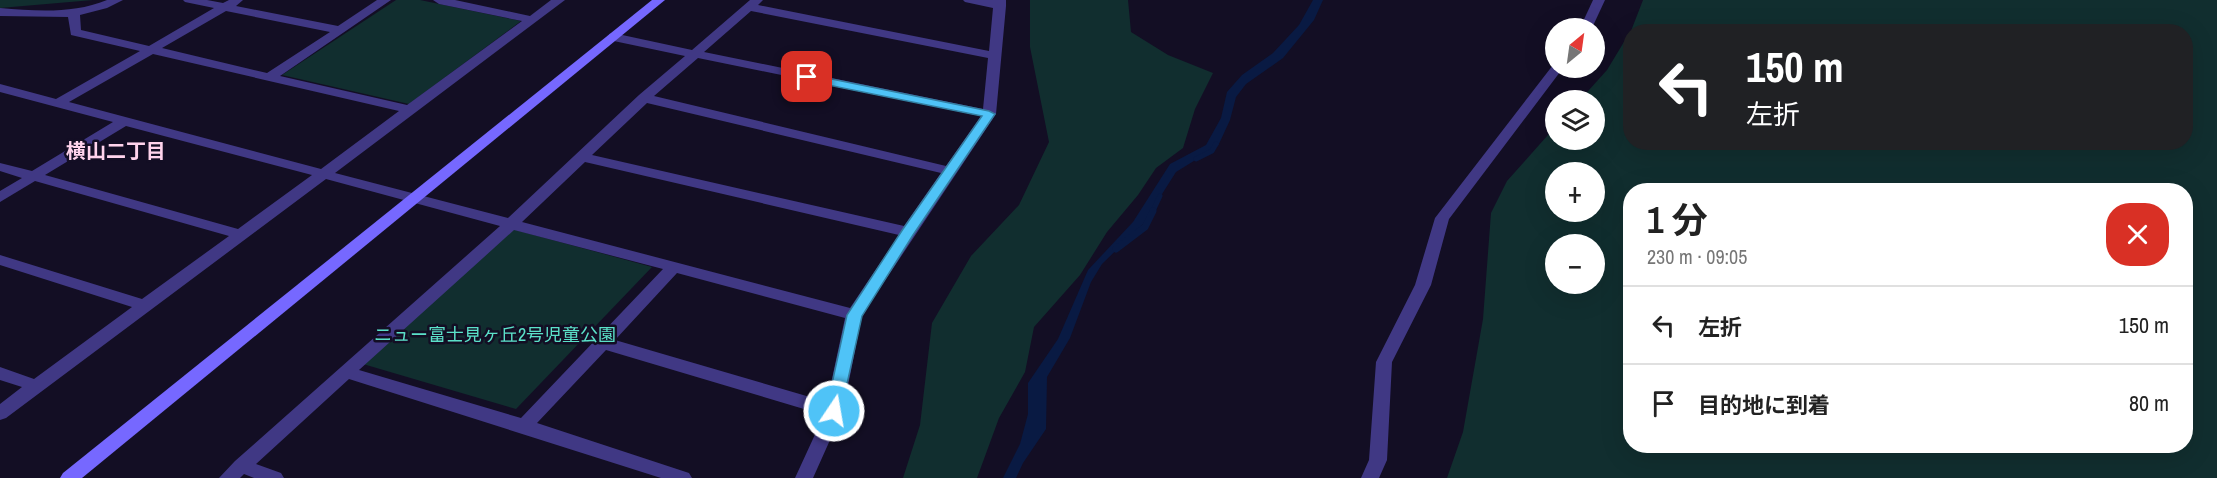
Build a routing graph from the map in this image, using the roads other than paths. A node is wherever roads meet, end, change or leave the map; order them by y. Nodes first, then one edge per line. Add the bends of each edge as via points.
1 (117, 0) edge
2 (189, 0) edge
3 (237, 0) edge
4 (385, 0) edge
5 (439, 0) edge
6 (559, 0) edge
7 (659, 0) edge
8 (969, 0) edge
9 (1599, 0) edge
10 (753, 3) edge
11 (1000, 3) edge
12 (225, 7) junction
13 (0, 12) edge
14 (74, 13) junction
15 (1591, 18) edge
16 (532, 20) junction
17 (339, 30) junction
18 (613, 37) junction
19 (152, 49) junction
20 (693, 54) junction
21 (995, 56) junction
22 (270, 77) junction
23 (1549, 78) edge
24 (0, 88) edge
25 (644, 98) junction
26 (58, 103) junction
27 (410, 110) junction
28 (989, 114) junction
29 (124, 121) junction
30 (581, 157) junction
31 (0, 167) edge
32 (950, 171) junction
33 (325, 173) junction
34 (34, 176) junction
35 (0, 196) edge
36 (415, 198) junction
37 (512, 223) junction
38 (908, 232) junction
39 (241, 236) junction
40 (0, 260) edge
41 (675, 266) junction
42 (145, 306) junction
43 (854, 315) junction
44 (604, 344) junction
45 (345, 372) junction
46 (0, 373) edge
47 (37, 386) junction
48 (834, 411) junction
49 (0, 413) edge
50 (524, 426) junction
51 (234, 472) edge
52 (69, 478) edge
53 (275, 478) edge
54 (683, 478) edge
55 (804, 478) edge
56 (1370, 478) edge

1 - 14 street
2 - 12 street
3 - 12 street
4 - 17 street
5 - 16 street
6 - 16 street
7 - 18 street
8 - 11 street
9 - 15 street
10 - 20 street
10 - 21 street
11 - 21 street
12 - 17 street
12 - 19 street
13 - 14 street
14 - 19 street via 75,32
16 - 27 street
17 - 22 street
18 - 20 street
18 - 36 street
19 - 22 street
19 - 26 street
20 - 25 street
20 - 28 street
21 - 28 street
22 - 27 street
23 - 56 street via 1442,218 1423,285 1384,362 1378,460
24 - 26 street
25 - 30 street
25 - 32 street
26 - 29 street
27 - 33 street
28 - 32 street
29 - 33 street
29 - 34 street
30 - 37 street
30 - 38 street
31 - 34 street
32 - 38 street
33 - 36 street
33 - 39 street
34 - 35 street
34 - 39 street
36 - 37 street
36 - 52 street
37 - 41 street
37 - 45 street
38 - 43 street
39 - 42 street
40 - 42 street
41 - 43 street
41 - 44 street
42 - 47 street
43 - 48 street
44 - 48 street
44 - 50 street
45 - 50 street
45 - 51 street
46 - 47 street
47 - 49 street
48 - 55 street
50 - 54 street
51 - 53 street

